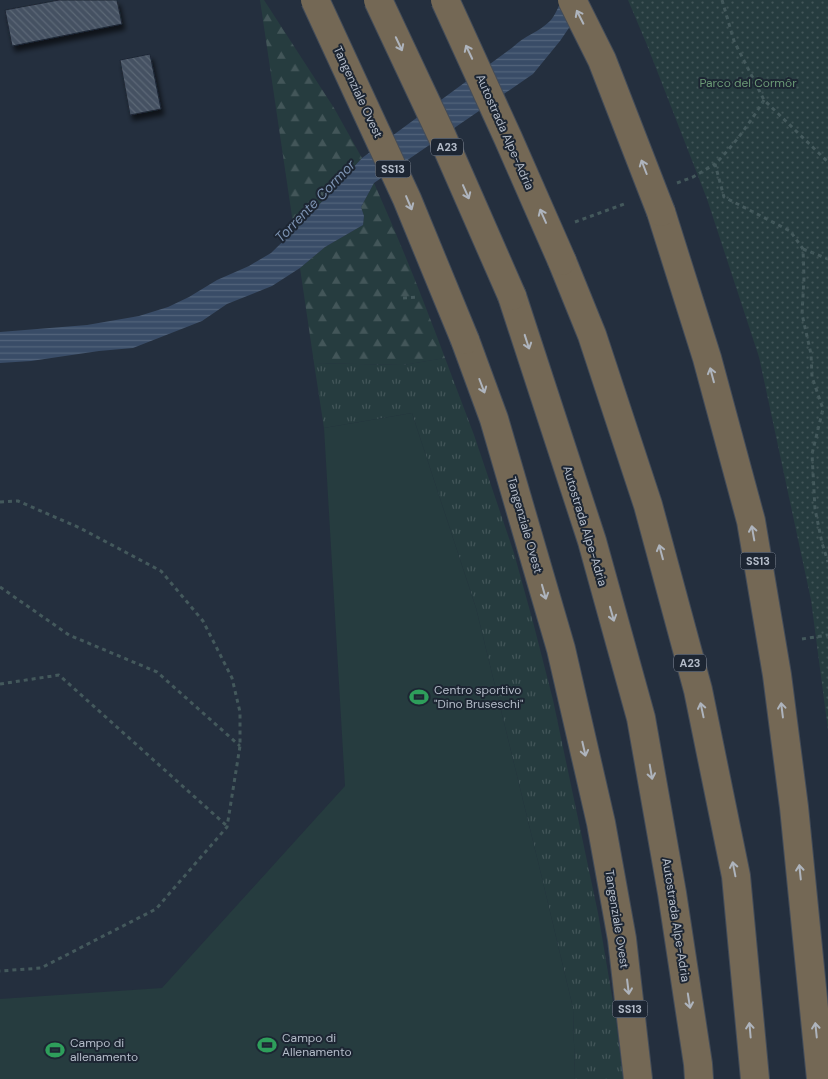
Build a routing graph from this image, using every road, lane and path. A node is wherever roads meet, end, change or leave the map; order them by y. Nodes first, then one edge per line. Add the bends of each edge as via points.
1 (315, 0) edge
2 (378, 0) edge
3 (445, 0) edge
4 (572, 0) edge
5 (722, 0) edge
6 (764, 100) junction
7 (828, 162) edge
8 (803, 249) junction
9 (828, 259) edge
10 (0, 502) edge
11 (828, 562) edge
12 (0, 587) edge
13 (828, 635) edge
14 (802, 639) dead end
15 (0, 684) edge
16 (240, 746) junction
17 (227, 827) junction
18 (0, 971) edge
19 (638, 1079) edge
20 (699, 1079) edge
21 (755, 1079) edge
22 (821, 1079) edge

1 -> 19 highway, Tangenziale Ovest / SS13, bridge via 407,199 494,419 561,649 601,823 620,929
2 -> 20 highway, Autostrada Alpe-Adria / A23, bridge via 512,296 592,541 641,718 672,893
21 -> 3 highway, Autostrada Alpe-Adria / A23, bridge via 736,876 698,690 648,505 592,335
22 -> 4 highway, SS13, bridge via 794,807 777,675 751,521 707,358 662,212 602,60
5 - 6 path via 734,41
6 - 7 path
6 - 8 path via 752,120 715,164 724,197 790,231
8 - 9 path
8 - 11 path via 802,314 811,354 812,377 823,409 812,454 815,509
10 - 16 path via 18,501 80,528 161,571 203,621 232,678 240,712
12 - 16 path via 69,635 157,672
13 - 14 path
15 - 17 path via 59,675
16 - 17 path
17 - 18 path via 156,909 41,968

